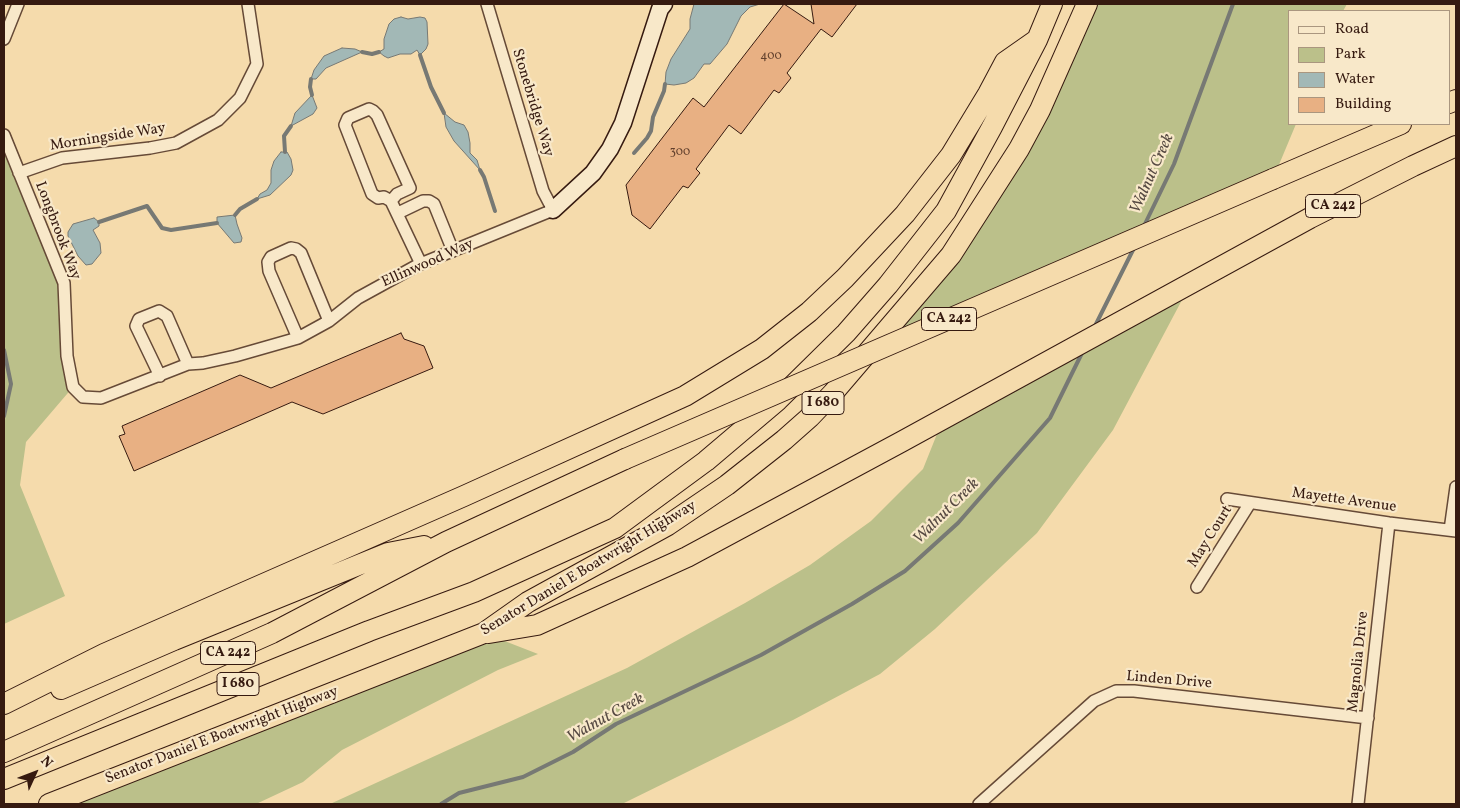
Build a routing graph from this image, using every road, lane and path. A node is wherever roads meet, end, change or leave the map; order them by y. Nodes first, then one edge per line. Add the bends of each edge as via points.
1 (18, 4) edge
2 (248, 4) edge
3 (487, 4) edge
4 (1052, 4) edge
5 (1087, 4) edge
6 (659, 6) edge
7 (4, 39) edge
8 (1036, 40) junction
9 (1398, 125) edge
10 (4, 135) edge
11 (1456, 146) edge
12 (18, 173) junction
13 (391, 201) junction
14 (553, 210) junction
15 (398, 213) junction
16 (453, 251) junction
17 (421, 264) junction
18 (329, 321) junction
19 (298, 338) junction
20 (188, 364) junction
21 (160, 376) junction
22 (83, 397) joint
23 (1456, 488) edge
24 (1227, 499) dead end
25 (1250, 503) junction
26 (1389, 523) junction
27 (1453, 530) edge
28 (446, 542) junction
29 (1197, 587) dead end
30 (484, 633) junction
31 (4, 704) edge
32 (4, 715) edge
33 (1368, 718) junction
34 (4, 752) edge
35 (4, 779) edge
36 (50, 804) edge
37 (979, 804) edge
38 (1358, 804) edge

1 - 7 street
2 - 12 street, Morningside Way via 257,64 240,98 218,120 176,143 62,158
3 - 14 street, Stonebridge Way via 543,191
4 - 8 highway, Senator Daniel E Boatwright Highway / I 680
5 - 30 highway, Senator Daniel E Boatwright Highway / I 680 via 1020,149 973,223 951,255 833,392 784,440 727,485 668,525 528,602
6 - 14 street, Ellinwood Way via 623,123 610,149 593,174
8 - 31 highway via 1005,62 951,155 905,214 809,312 762,349 685,396 104,654
8 - 35 highway, Senator Daniel E Boatwright Highway / I 680 via 946,211 888,285 846,333 778,400 706,462 615,528 474,592
9 - 28 highway, CA 242, bridge via 625,459
10 - 12 street, Longbrook Way
11 - 30 highway, CA 242 via 1310,218 687,557 537,625
12 - 22 street, Longbrook Way via 64,284 67,356 73,387
13 - 13 street via 372,194 345,125 348,118 369,109 377,115 410,188
13 - 15 street
14 - 16 street, Ellinwood Way
15 - 16 street via 422,201 434,204
15 - 17 street
16 - 17 street, Ellinwood Way
17 - 18 street, Ellinwood Way via 358,298
18 - 19 street, Ellinwood Way
18 - 19 street via 301,253 291,248 272,257 268,262 269,271
19 - 20 street, Ellinwood Way
20 - 21 street, Ellinwood Way
20 - 21 street via 167,316 159,311 139,320 136,326
21 - 22 street, Ellinwood Way via 101,398
23 - 27 street
24 - 25 street, Mayette Avenue
25 - 26 street, Mayette Avenue
25 - 29 street, May Court
26 - 27 street, Mayette Avenue
26 - 33 street, Magnolia Drive
28 - 32 highway via 388,553 174,640
28 - 34 highway, CA 242 via 272,633
30 - 36 highway, Senator Daniel E Boatwright Highway / I 680
33 - 37 street, Linden Drive via 1116,691 1094,701
33 - 38 street, Magnolia Drive

